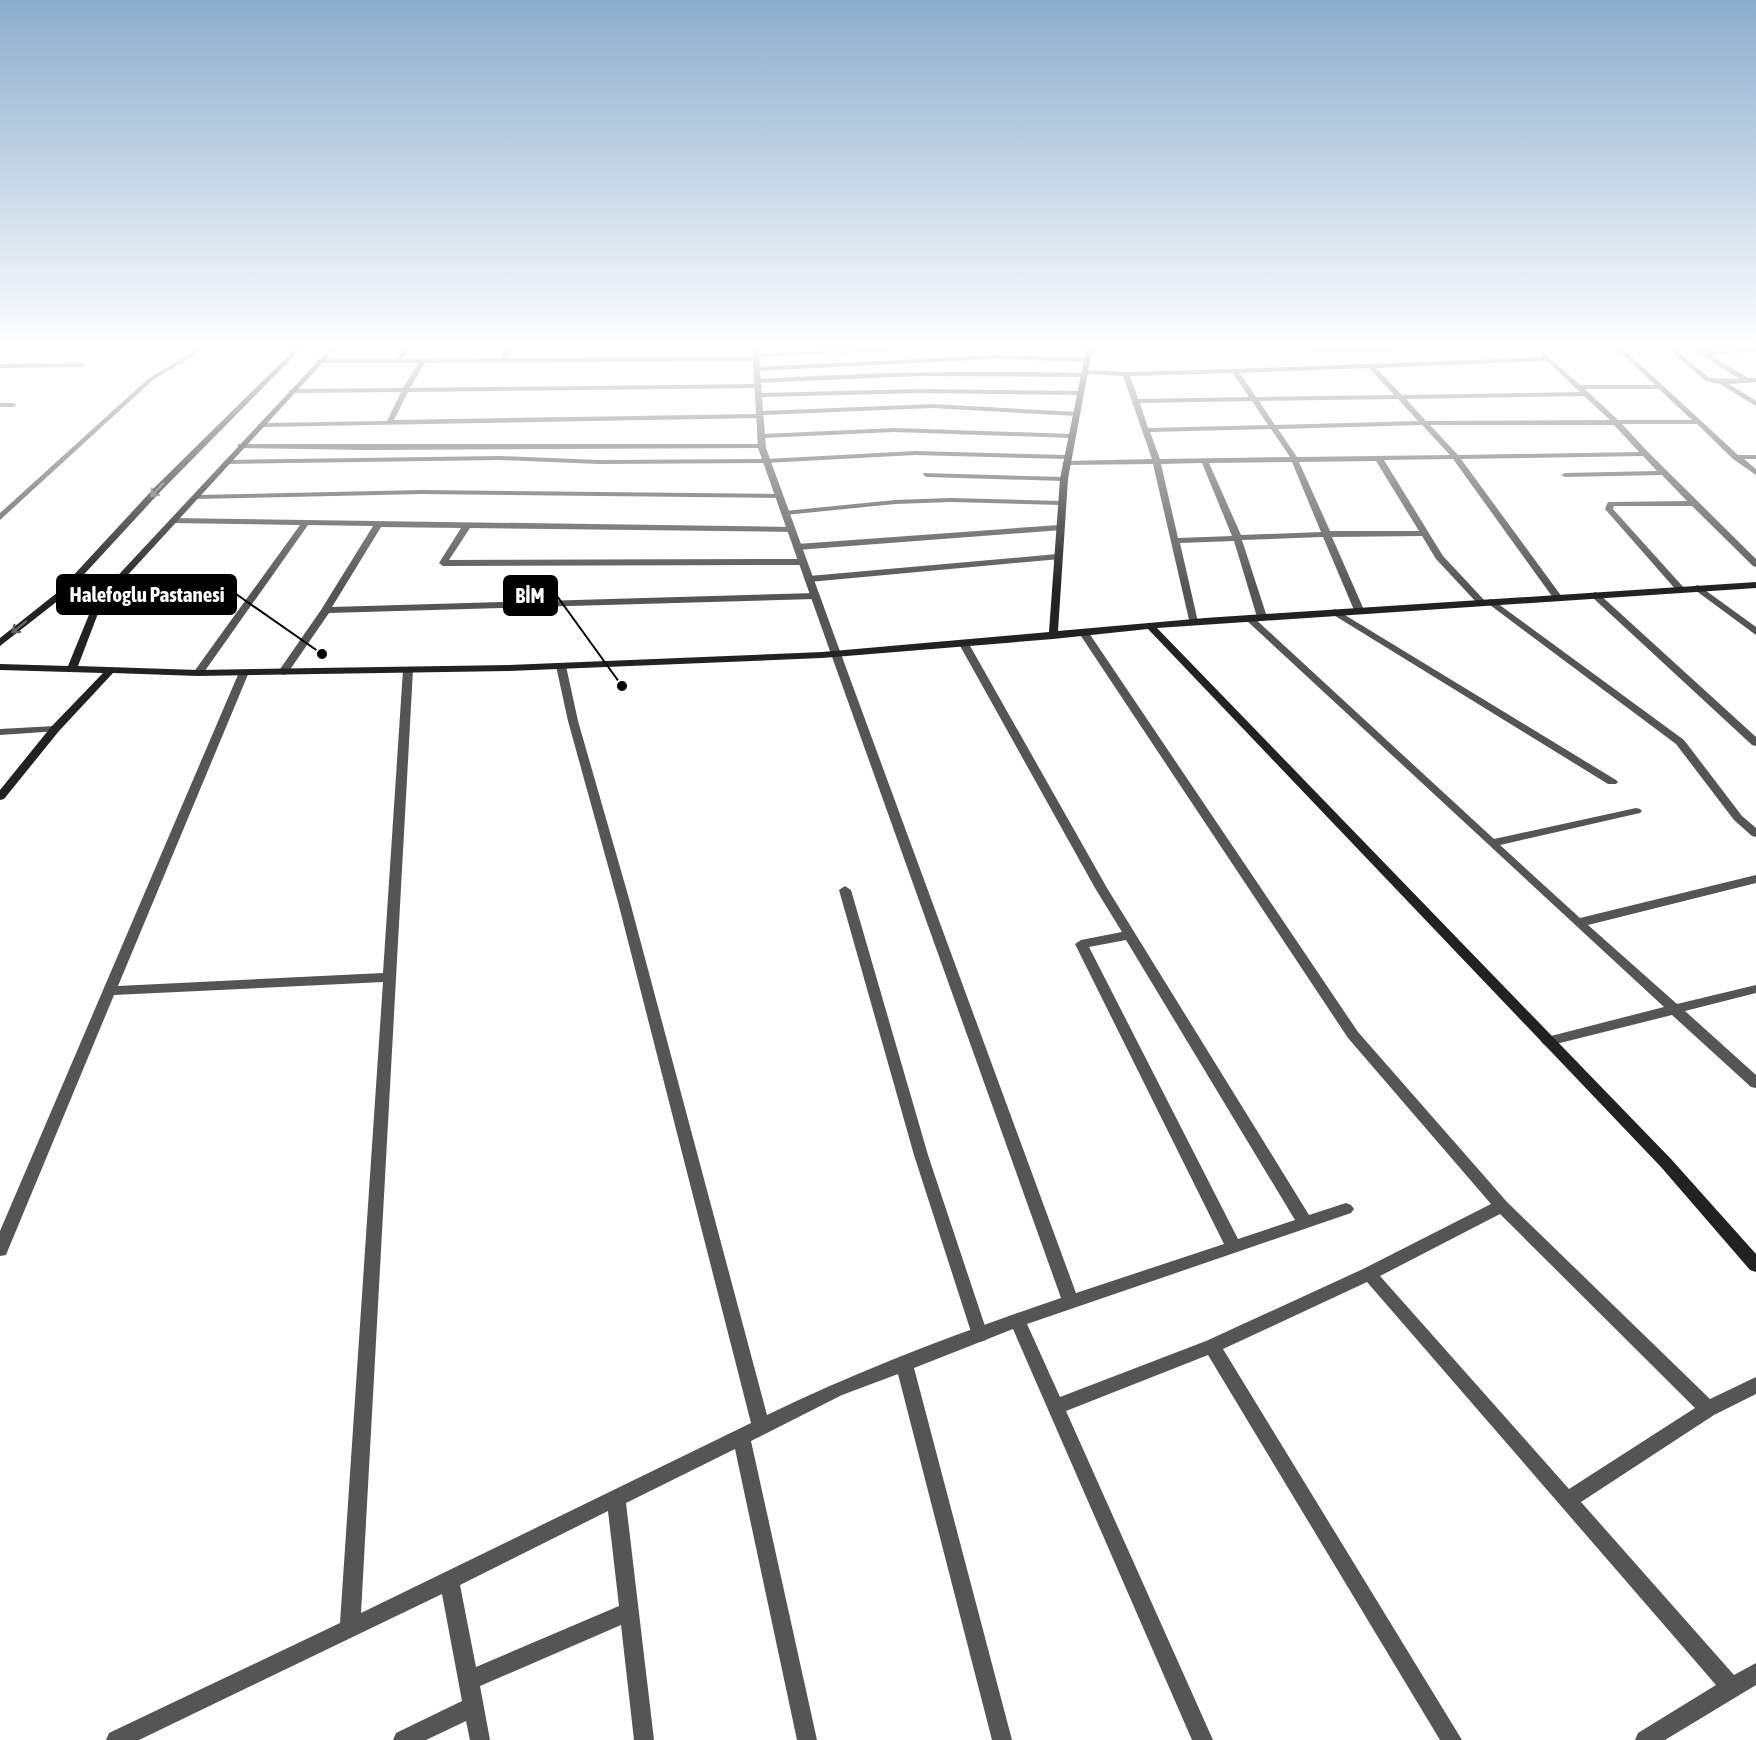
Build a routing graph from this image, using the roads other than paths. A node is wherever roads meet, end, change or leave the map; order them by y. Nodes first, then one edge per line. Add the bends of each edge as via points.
1 (99, 426) edge
2 (221, 426) edge
3 (260, 426) edge
4 (761, 426) edge
5 (1074, 426) edge
6 (1145, 426) edge
7 (1303, 426) edge
8 (1428, 426) edge
9 (1620, 426) edge
10 (1702, 426) edge
11 (1273, 427) junction
12 (1146, 430) junction
13 (761, 436) junction
14 (1072, 436) junction
15 (241, 446) junction
16 (762, 446) junction
17 (1645, 454) junction
18 (1455, 456) junction
19 (1378, 457) junction
20 (1756, 457) edge
21 (1294, 458) junction
22 (1736, 458) junction
23 (766, 460) junction
24 (1067, 460) junction
25 (227, 462) junction
26 (1204, 462) junction
27 (1157, 463) junction
28 (1664, 473) junction
29 (1756, 473) edge
30 (927, 475) dead end
31 (1564, 475) dead end
32 (1064, 479) junction
33 (779, 496) junction
34 (195, 497) junction
35 (1695, 502) junction
36 (1061, 503) junction
37 (785, 513) junction
38 (0, 517) edge
39 (173, 520) junction
40 (305, 524) junction
41 (378, 525) junction
42 (466, 526) junction
43 (1059, 528) junction
44 (792, 530) junction
45 (1426, 533) junction
46 (1327, 534) junction
47 (1237, 537) junction
48 (1175, 541) junction
49 (798, 547) junction
50 (1057, 557) junction
51 (803, 562) junction
52 (1756, 564) edge
53 (809, 579) junction
54 (1756, 585) edge
55 (1698, 588) junction
56 (1680, 589) junction
57 (1595, 595) junction
58 (815, 596) junction
59 (1557, 597) junction
60 (1485, 602) junction
61 (326, 610) junction
62 (1359, 610) junction
63 (1335, 612) junction
64 (1256, 617) junction
65 (1193, 622) junction
66 (1151, 627) junction
67 (1756, 632) edge
68 (1084, 633) junction
69 (1053, 636) junction
70 (0, 643) edge
71 (964, 644) junction
72 (836, 654) junction
73 (561, 666) junction
74 (0, 667) edge
75 (72, 668) junction
76 (111, 670) junction
77 (408, 670) junction
78 (244, 672) junction
79 (283, 672) junction
80 (198, 673) junction
81 (55, 729) junction
82 (0, 732) edge
83 (1756, 743) edge
84 (1612, 782) dead end
85 (0, 797) edge
86 (1636, 812) dead end
87 (1756, 834) edge
88 (1492, 843) junction
89 (1756, 879) edge
90 (845, 890) dead end
91 (1578, 923) junction
92 (1130, 935) junction
93 (389, 977) junction
94 (1756, 989) edge
95 (110, 991) junction
96 (1675, 1010) junction
97 (1548, 1041) junction
98 (1756, 1083) edge
99 (1502, 1206) junction
100 (1347, 1209) dead end
101 (1305, 1223) junction
102 (1234, 1247) junction
103 (0, 1250) edge
104 (1756, 1266) edge
105 (1369, 1274) junction
106 (1071, 1302) junction
107 (1017, 1320) junction
108 (980, 1335) junction
109 (1212, 1346) junction
110 (904, 1364) junction
111 (1756, 1385) edge
112 (1056, 1407) junction
113 (1708, 1409) junction
114 (761, 1426) junction
115 (741, 1437) junction
116 (616, 1498) junction
117 (1568, 1502) junction
118 (449, 1580) junction
119 (629, 1612) junction
120 (350, 1629) junction
121 (1756, 1673) edge
122 (468, 1681) junction
123 (1732, 1688) junction
124 (473, 1707) junction
125 (116, 1740) edge
126 (403, 1740) edge
127 (480, 1740) edge
128 (644, 1740) edge
129 (807, 1740) edge
130 (1002, 1740) edge
131 (1203, 1740) edge
132 (1452, 1740) edge
133 (1645, 1740) edge

1 - 38 street
2 -> 70 main road via 61,594
3 - 15 main road
4 - 13 street
5 - 14 main road
6 - 12 street
7 - 11 street
8 - 18 street
9 - 17 street
10 - 22 street
11 - 12 street
11 - 21 street
12 - 27 street
13 - 14 street via 895,430
13 - 16 street
14 - 24 main road
15 - 16 street
15 - 25 main road
16 - 23 street
17 - 18 street
17 - 28 street
18 - 19 street
18 - 59 street
19 - 21 street
19 - 45 street
20 - 22 street
21 - 26 street
21 - 46 street
22 - 29 street
23 - 24 street via 915,453
23 - 25 street
23 - 33 street
24 - 27 street
24 - 32 main road
25 - 34 main road
26 - 27 street
26 - 47 street
27 - 48 street
28 - 31 street
28 - 35 street
30 - 32 street
32 - 36 main road
33 - 34 street via 422,492
33 - 37 street
34 - 39 main road
35 - 52 street
35 - 56 street via 1611,504 1609,509
36 - 37 street via 895,502
36 - 43 main road
37 - 44 street
39 - 40 street
39 - 75 main road via 98,602
40 - 41 street
40 - 80 street
41 - 42 street
41 - 61 street
42 - 44 street
42 - 51 street via 443,563
43 - 49 street
43 - 50 main road
44 - 49 street
45 - 46 street
45 - 60 street via 1439,557
46 - 47 street
46 - 62 street
47 - 48 street
47 - 64 street
48 - 65 street
49 - 51 street
50 - 53 street
50 - 69 main road
51 - 53 street
53 - 58 street
54 - 55 main road
55 - 56 main road
55 - 67 street
56 - 57 main road
57 - 59 main road
57 - 83 street
58 - 61 street
58 - 72 street
59 - 60 main road
60 - 62 main road
60 - 87 street via 1680,742 1738,818
61 - 79 street
62 - 63 main road
63 - 64 main road
63 - 84 street
64 - 65 main road
64 - 88 street
65 - 66 main road
66 - 68 main road
66 - 97 main road
68 - 69 main road
68 - 99 street via 1353,1035
69 - 71 main road
71 - 72 main road
71 - 92 street
72 - 73 main road
72 - 106 street
73 - 77 main road
73 - 114 street
74 - 75 main road
75 - 76 main road
76 - 80 main road
76 - 81 main road
77 - 79 main road
77 - 93 street
78 - 79 main road
78 - 80 main road
78 - 95 street
81 - 82 street
81 - 85 main road
86 - 88 street
88 - 91 street
89 - 91 street
90 - 108 street via 921,1155
91 - 96 street
92 - 101 street
92 - 102 street via 1081,944
93 - 95 street
93 - 120 street
94 - 96 street
95 - 103 street
96 - 97 street
96 - 98 street
97 - 104 main road via 1665,1163
99 - 105 street
99 - 113 street
100 - 101 street
101 - 102 street
102 - 106 street
105 - 109 street
105 - 117 street
106 - 107 street
107 - 108 street
107 - 112 street
108 - 110 street
109 - 112 street
109 - 132 street
110 - 114 street via 836,1390
110 - 130 street
111 - 113 street
112 - 131 street
113 - 117 street
114 - 115 street
115 - 116 street
115 - 129 street
116 - 118 street
116 - 119 street
117 - 123 street
118 - 120 street
118 - 122 street
119 - 122 street
119 - 128 street
120 - 125 street
121 - 123 street
122 - 124 street
123 - 133 street
124 - 126 street
124 - 127 street

